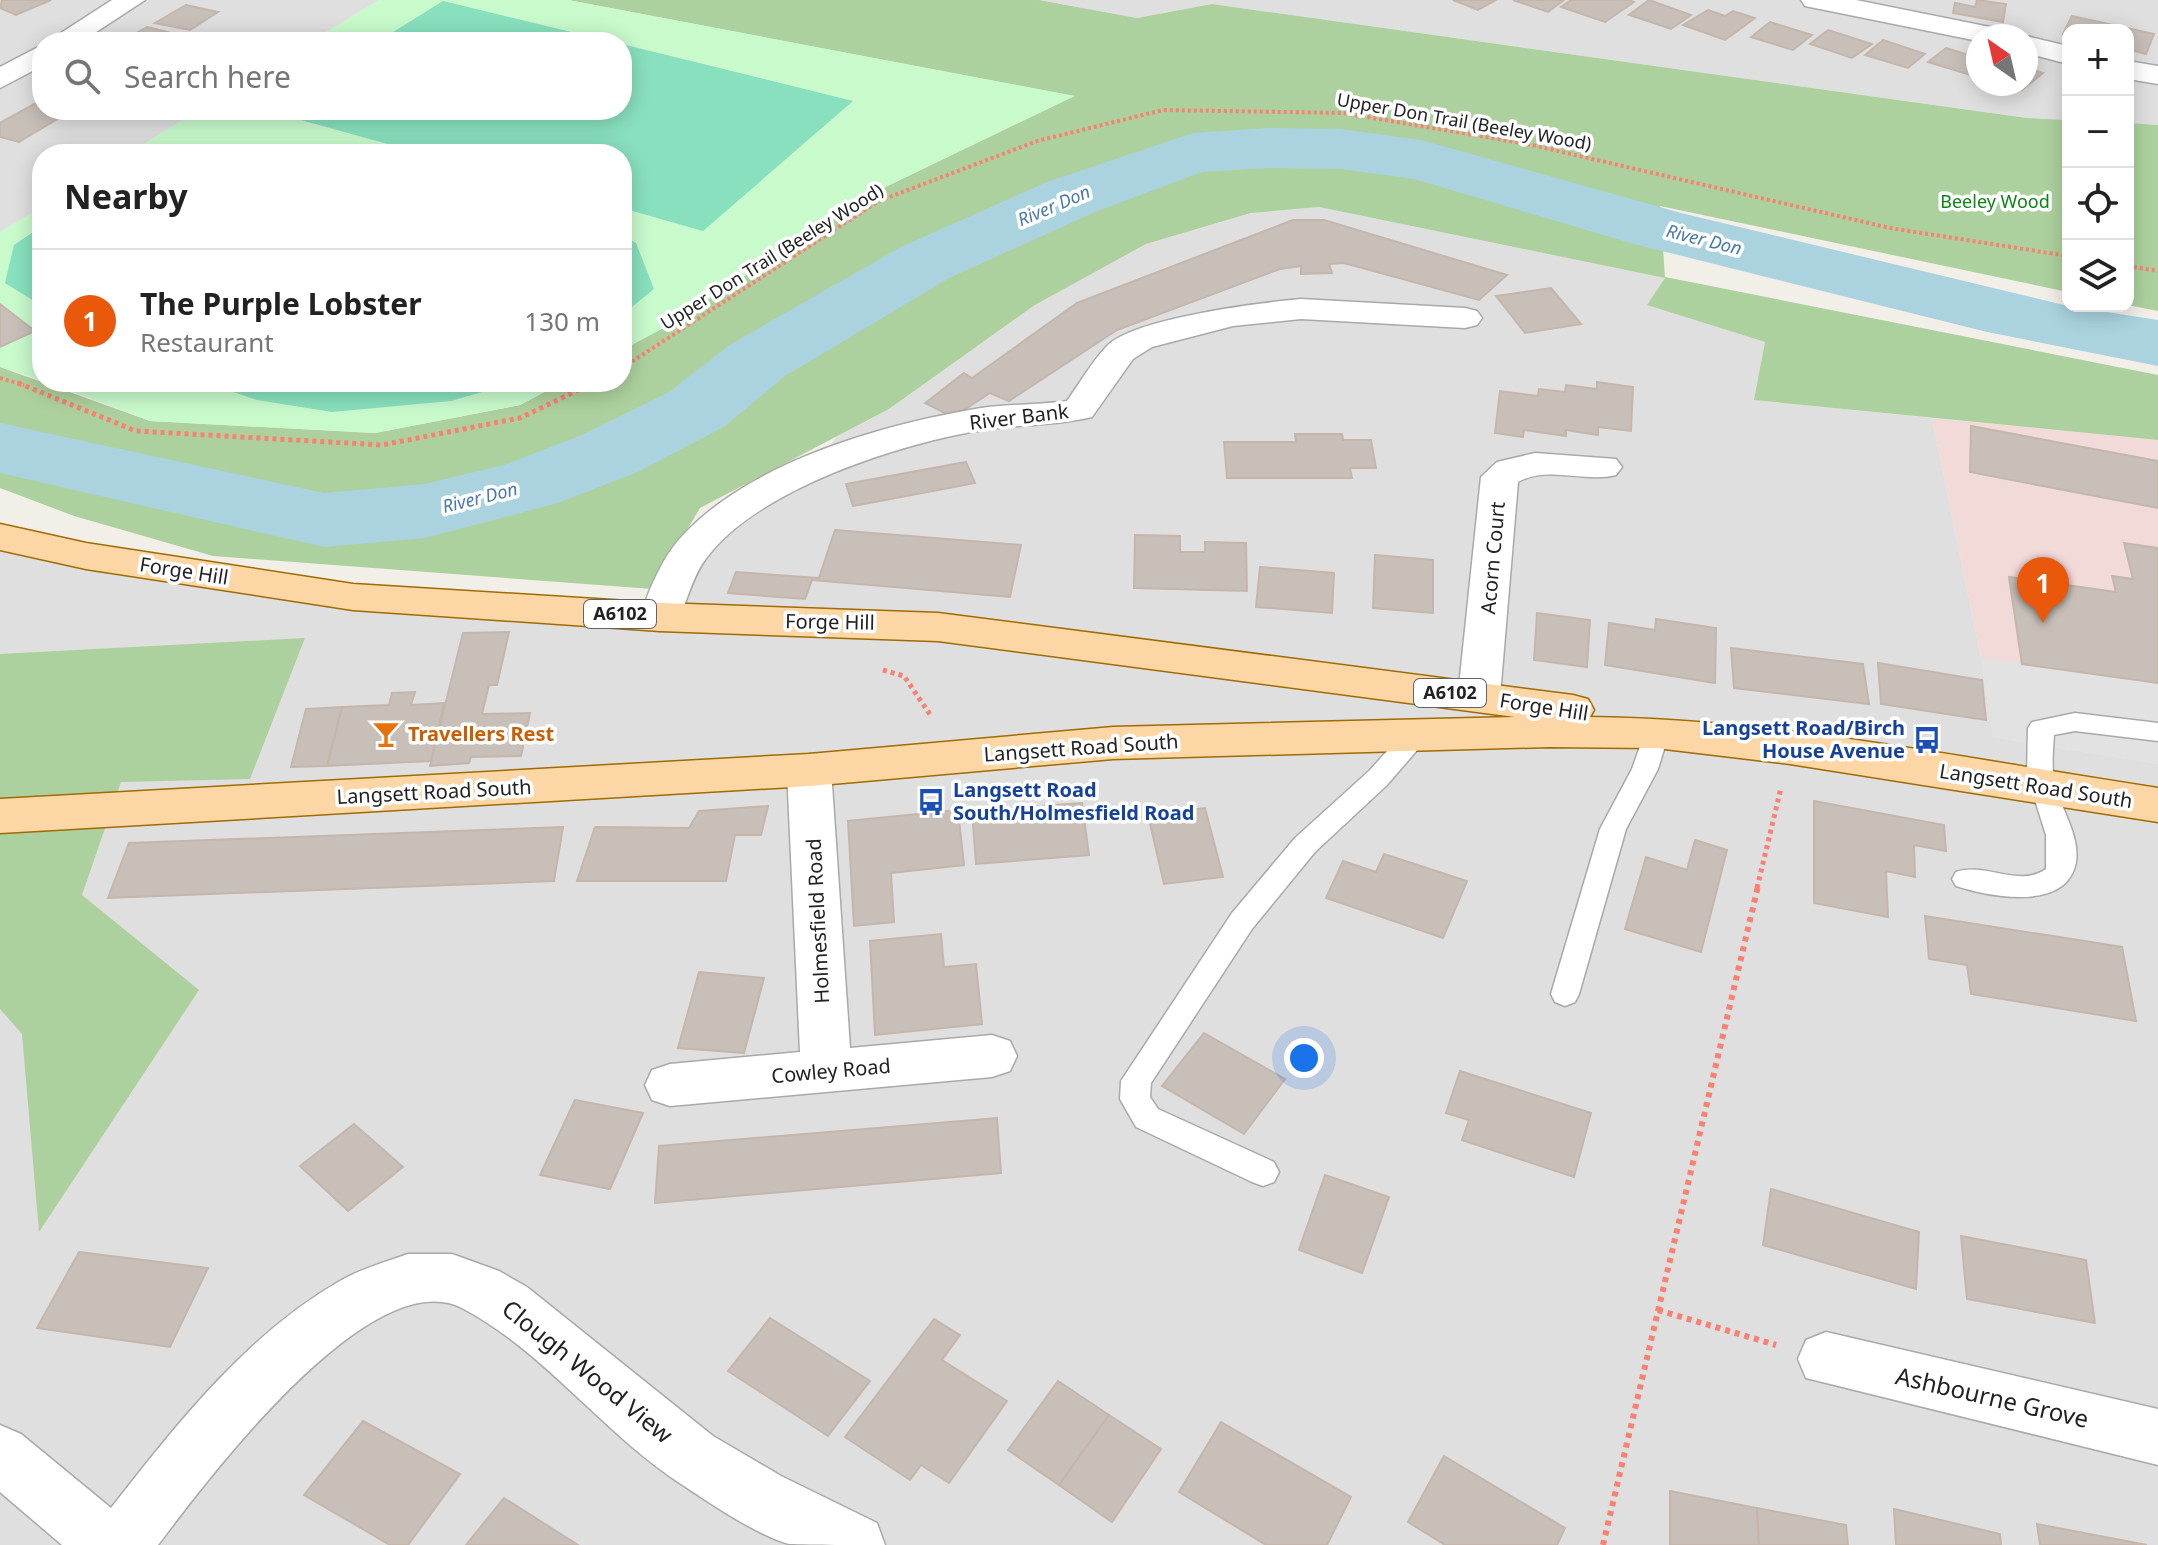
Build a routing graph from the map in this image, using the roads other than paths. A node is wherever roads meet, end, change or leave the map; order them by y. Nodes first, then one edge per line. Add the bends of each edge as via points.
1 (131, 0) edge
2 (1815, 0) edge
3 (1966, 30) edge
4 (78, 32) edge
5 (2038, 47) edge
6 (2062, 53) edge
7 (32, 60) edge
8 (2134, 71) edge
9 (2158, 75) edge
10 (0, 79) edge
11 (1465, 318) dead end
12 (1603, 467) dead end
13 (0, 537) edge
14 (660, 617) junction
15 (1242, 666) junction
16 (1479, 696) junction
17 (2158, 732) edge
18 (1656, 733) junction
19 (1416, 735) junction
20 (1245, 738) junction
21 (809, 770) junction
22 (2041, 787) junction
23 (2158, 805) edge
24 (0, 816) edge
25 (1966, 879) dead end
26 (1565, 994) dead end
27 (992, 1056) dead end
28 (826, 1073) junction
29 (670, 1085) dead end
30 (1263, 1172) dead end
31 (1826, 1359) road end
32 (2158, 1437) edge
33 (0, 1454) edge
34 (109, 1545) edge
35 (120, 1545) edge
36 (855, 1545) edge

1 - 4 street
2 - 3 street
5 - 6 street
7 - 10 street
8 - 9 street
11 - 14 street, River Bank via 1260,311 1140,340 1121,352 1079,409 984,419 898,436 818,465 759,499 707,534 679,569
12 - 16 street, Acorn Court via 1530,465 1500,477
13 - 14 main road, Forge Hill / A6102 via 86,556 353,597
14 - 15 main road, Forge Hill / A6102 via 860,622 1000,634
15 - 16 main road, Forge Hill / A6102
15 - 20 main road via 1260,701
16 - 18 main road, Forge Hill / A6102 via 1611,718
17 - 22 lane via 2075,722 2041,728
18 - 19 main road, Langsett Road South / A6102
18 - 22 main road, Langsett Road South / A6102
18 - 26 lane via 1645,769 1613,829
19 - 20 main road, Langsett Road South / A6102
19 - 30 lane via 1305,845 1242,921 1136,1081 1135,1099 1147,1118
20 - 21 main road, Langsett Road South / A6102 via 1113,743
21 - 24 main road, Langsett Road South / A6102
21 - 28 street, Holmesfield Road
22 - 23 main road, Langsett Road South / A6102
22 - 25 lane via 2062,844 2061,866 2050,882 2033,887
27 - 28 street, Cowley Road
28 - 29 street, Cowley Road
31 - 32 street, Ashbourne Grove
33 - 34 street
35 - 36 street, Clough Wood View via 189,1457 307,1333 359,1297 412,1277 451,1279 500,1300 670,1441 762,1500

